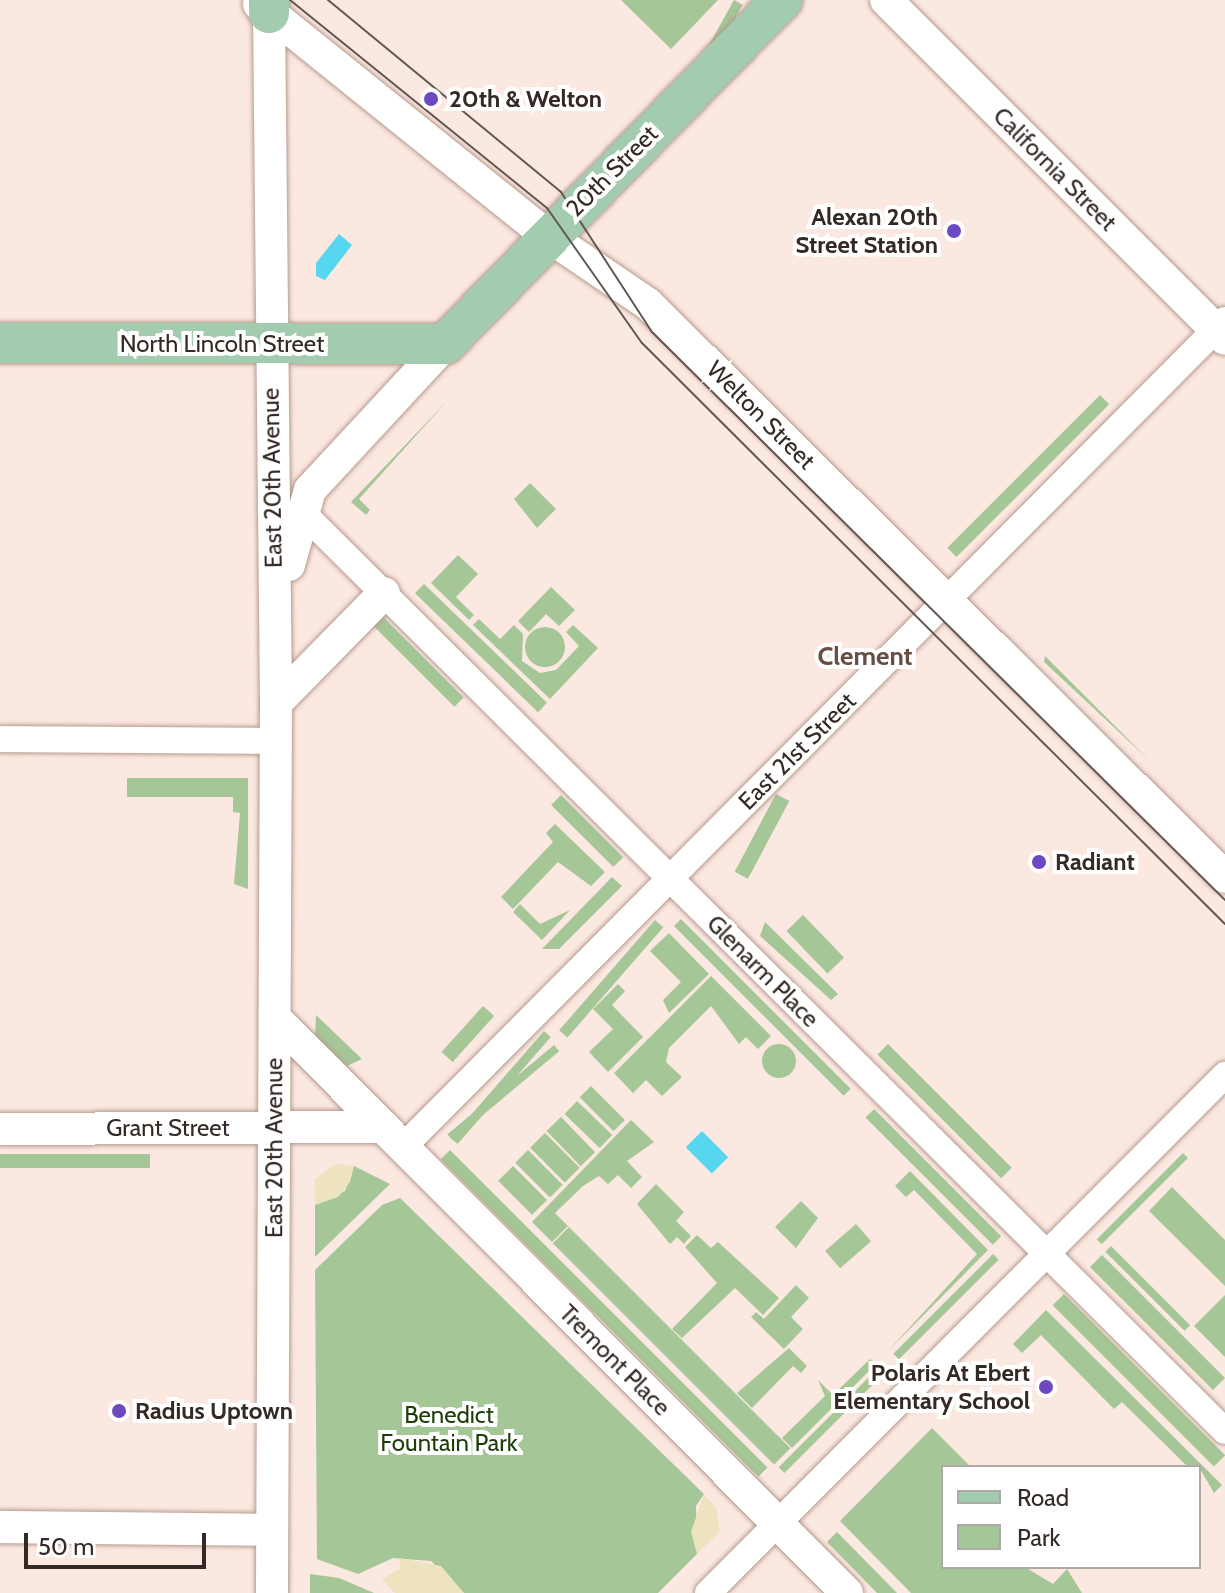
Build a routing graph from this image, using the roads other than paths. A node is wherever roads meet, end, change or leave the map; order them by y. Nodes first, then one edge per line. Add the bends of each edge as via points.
1 (782, 0) edge
2 (886, 0) edge
3 (265, 4) edge
4 (548, 236) junction
5 (1222, 330) edge
6 (0, 343) edge
7 (270, 344) junction
8 (445, 344) junction
9 (300, 510) junction
10 (384, 593) junction
11 (947, 600) junction
12 (276, 703) junction
13 (0, 739) edge
14 (276, 741) junction
15 (1225, 877) edge
16 (670, 879) junction
17 (275, 1018) junction
18 (1225, 1075) edge
19 (274, 1128) junction
20 (0, 1129) edge
21 (394, 1137) junction
22 (1046, 1254) junction
23 (1225, 1431) edge
24 (777, 1523) junction
25 (0, 1527) edge
26 (272, 1530) junction
27 (272, 1593) edge
28 (708, 1593) edge
29 (847, 1593) edge

1 - 4 main road, 20th Street
2 - 5 street, California Street
3 - 4 street, Welton Street
3 - 7 street, East 20th Avenue
4 - 8 main road, 20th Street
4 - 11 street, Welton Street via 648,304
5 - 11 street, East 21st Street
6 - 7 main road, North Lincoln Street
7 - 8 main road, North Lincoln Street
7 - 12 street, East 20th Avenue
8 - 9 street, East 20th Avenue via 329,463
9 - 10 street, Glenarm Place
9 - 12 street, East 20th Avenue
10 - 12 street
10 - 16 street, Glenarm Place
11 - 15 street, Welton Street
11 - 16 street, East 21st Street
12 - 14 street, East 20th Avenue
13 - 14 street
14 - 17 street, East 20th Avenue
16 - 21 street, East 21st Street
16 - 22 street, Glenarm Place
17 - 19 street, East 20th Avenue
17 - 21 street, Tremont Place
18 - 22 street
19 - 20 street, Grant Street
19 - 21 street, Grant Street
19 - 26 street, East 20th Avenue
21 - 24 street, Tremont Place
22 - 23 street, Glenarm Place
22 - 24 street
24 - 28 street
24 - 29 street, Tremont Place
25 - 26 street
26 - 27 street, East 20th Avenue

